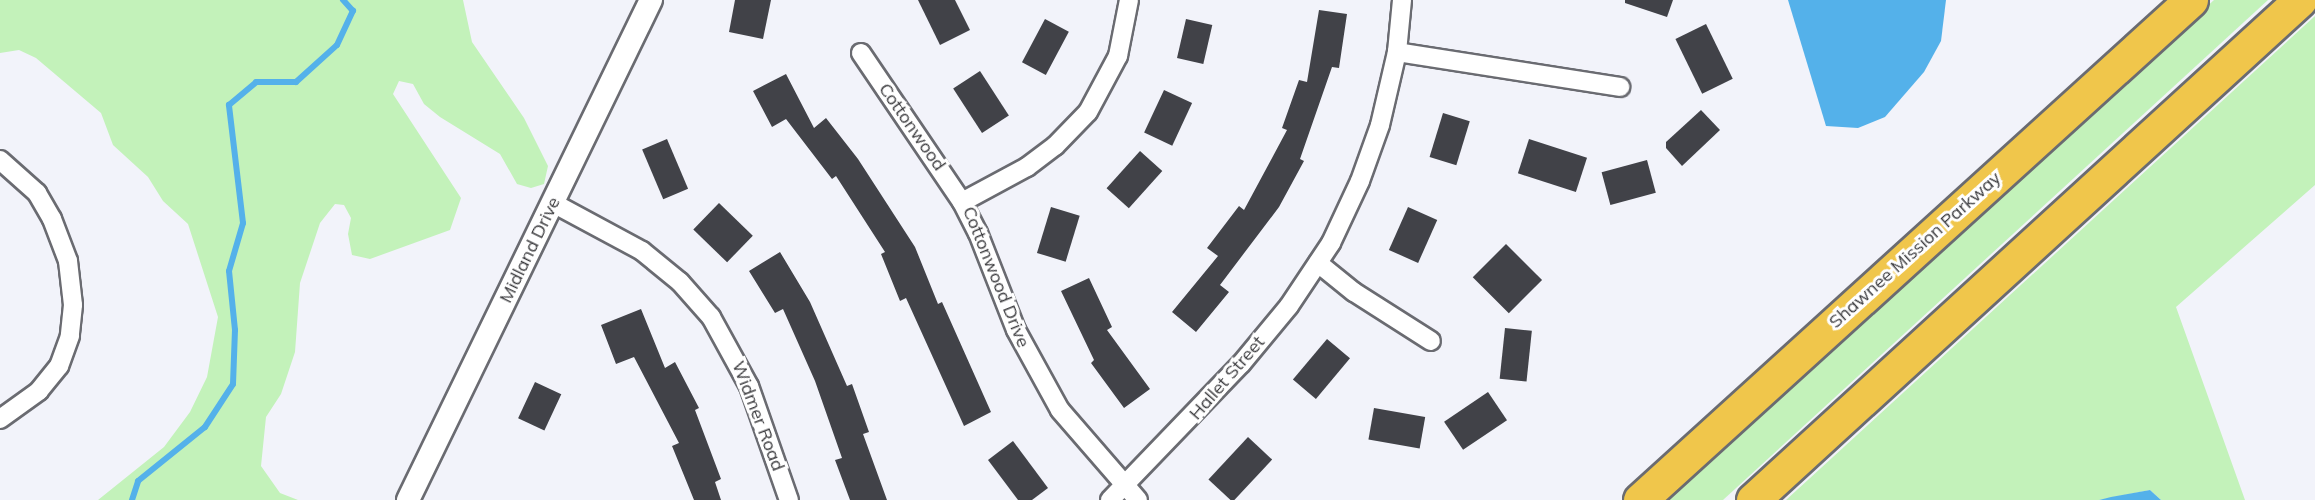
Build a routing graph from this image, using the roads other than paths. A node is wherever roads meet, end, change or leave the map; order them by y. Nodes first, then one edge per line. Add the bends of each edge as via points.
1 (651, 0) edge
2 (1129, 0) edge
3 (1402, 0) edge
4 (2191, 0) edge
5 (2300, 0) edge
6 (1397, 52) junction
7 (861, 53) dead end
8 (1620, 87) dead end
9 (0, 160) edge
10 (962, 202) junction
11 (554, 203) junction
12 (1318, 263) junction
13 (1431, 340) dead end
14 (0, 419) edge
15 (1126, 486) junction
16 (408, 500) edge
17 (789, 500) edge
18 (1110, 500) edge
19 (1138, 500) edge
20 (1640, 500) edge
21 (1753, 500) edge

1 - 11 street, Midland Drive
2 - 10 street, Cottonwood Drive via 1118,56 1088,112 1056,146 1027,167
3 - 6 street, Hallet Street
4 - 20 highway, Shawnee Mission Parkway
5 - 21 highway
6 - 8 street
6 - 12 street, Hallet Street via 1380,125 1360,181
7 - 10 street, Cottonwood
9 - 14 street via 37,193 52,219 68,261 74,306 70,336 58,366 39,391
10 - 15 street, Cottonwood Drive via 1034,367 1060,410
11 - 16 street, Midland Drive
11 - 17 street, Widmer Road via 642,251 680,282 711,317 749,386
12 - 13 street via 1354,292
12 - 15 street, Hallet Street via 1289,306 1241,364
15 - 18 street, Hallet Street
15 - 19 street

